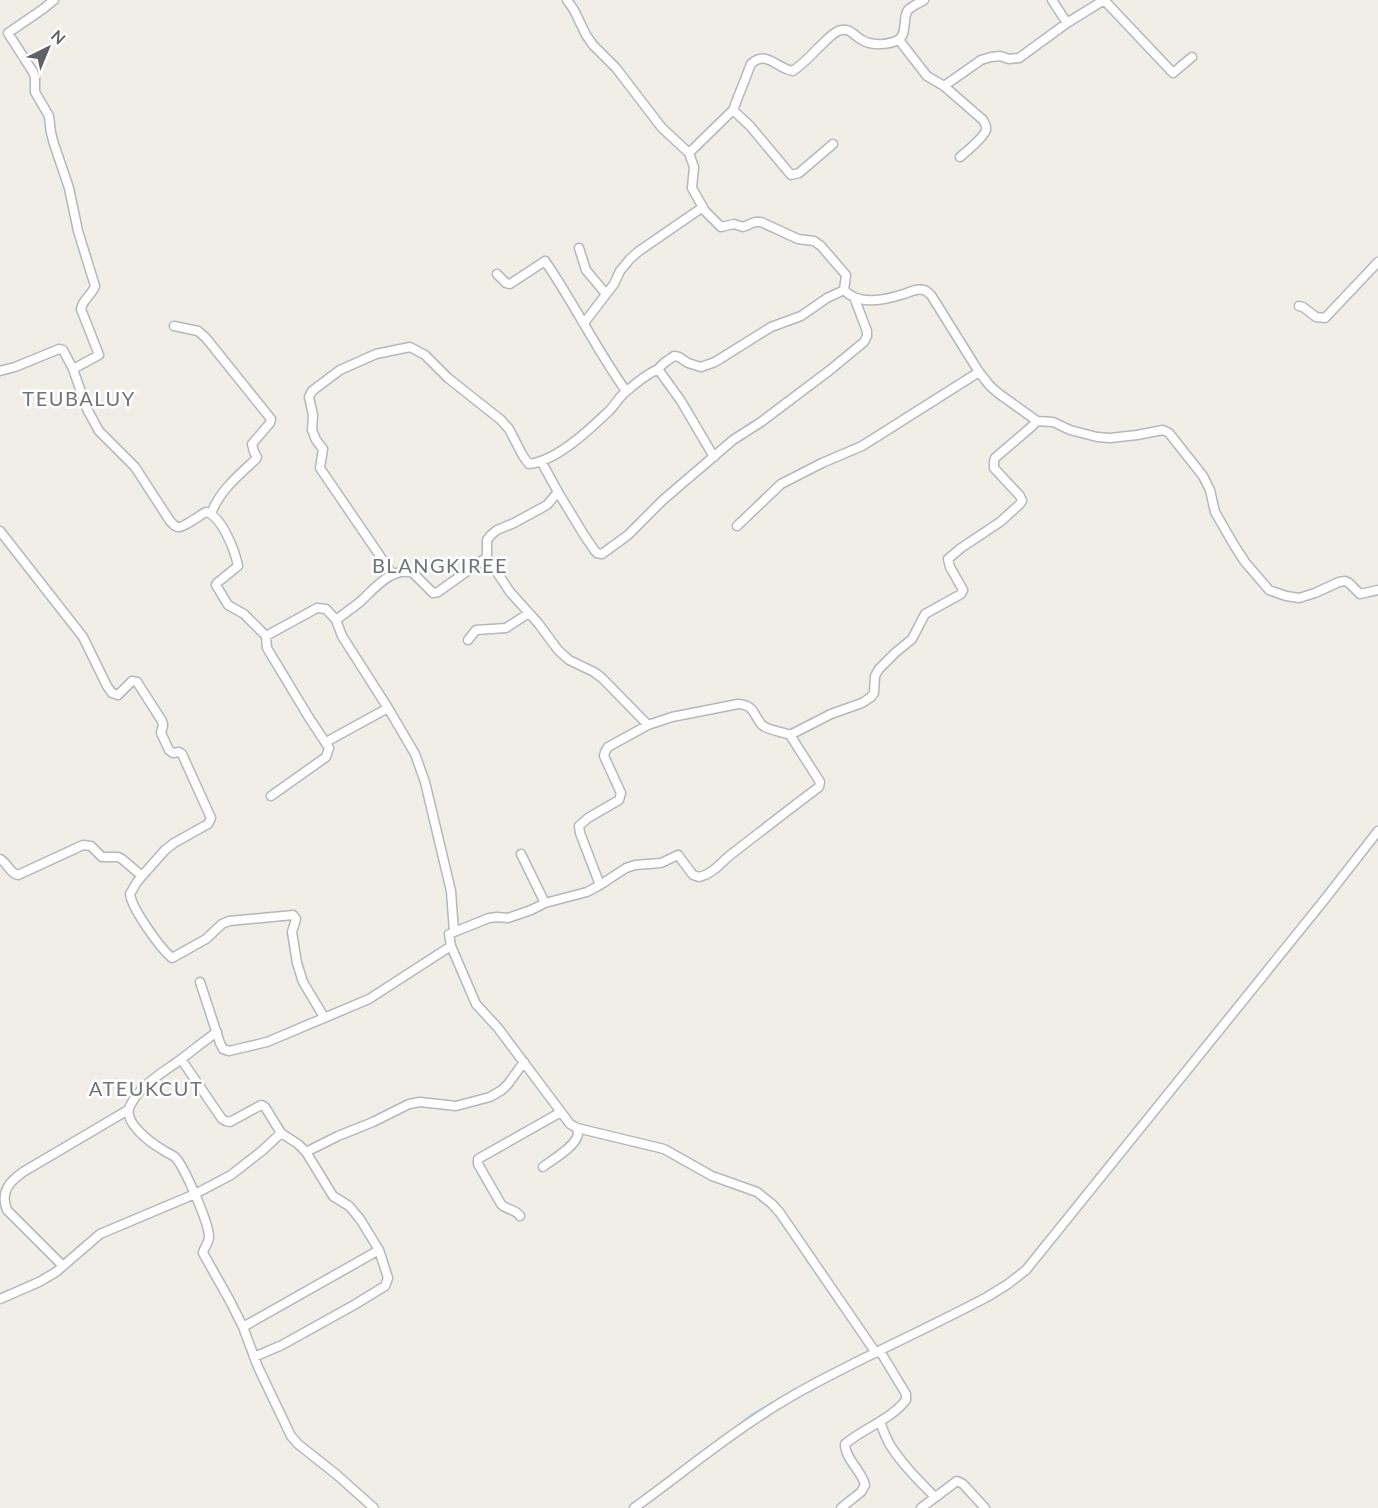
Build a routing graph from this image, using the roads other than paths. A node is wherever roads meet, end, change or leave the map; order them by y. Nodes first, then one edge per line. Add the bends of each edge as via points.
1 (54, 0) edge
2 (567, 0) edge
3 (924, 0) edge
4 (1052, 0) edge
5 (1104, 0) edge
6 (1067, 22) junction
7 (4, 35) edge
8 (899, 40) junction
9 (1192, 57) dead end
10 (944, 86) junction
11 (733, 110) junction
12 (833, 144) dead end
13 (689, 153) junction
14 (960, 157) dead end
15 (703, 207) junction
16 (579, 248) dead end
17 (1378, 262) edge
18 (496, 274) dead end
19 (844, 290) junction
20 (606, 294) junction
21 (854, 297) junction
22 (1299, 306) dead end
23 (584, 323) junction
24 (174, 326) dead end
25 (73, 369) junction
26 (658, 369) junction
27 (0, 371) edge
28 (980, 372) junction
29 (626, 391) junction
30 (1037, 421) junction
31 (714, 457) junction
32 (541, 461) junction
33 (558, 492) junction
34 (211, 514) junction
35 (737, 526) dead end
36 (0, 531) edge
37 (487, 557) junction
38 (393, 575) junction
39 (1378, 590) edge
40 (529, 612) junction
41 (336, 620) junction
42 (266, 636) junction
43 (468, 640) dead end
44 (388, 708) junction
45 (648, 725) junction
46 (790, 735) junction
47 (326, 742) junction
48 (272, 796) dead end
49 (1378, 831) edge
50 (521, 854) dead end
51 (0, 859) edge
52 (142, 876) junction
53 (600, 885) junction
54 (545, 903) junction
55 (454, 932) junction
56 (451, 946) junction
57 (201, 982) dead end
58 (324, 1017) junction
59 (217, 1032) junction
60 (181, 1059) junction
61 (524, 1062) junction
62 (129, 1110) junction
63 (561, 1113) junction
64 (577, 1128) junction
65 (281, 1133) junction
66 (306, 1152) junction
67 (543, 1167) dead end
68 (195, 1194) junction
69 (520, 1216) dead end
70 (379, 1250) junction
71 (63, 1266) junction
72 (0, 1299) edge
73 (243, 1327) junction
74 (878, 1352) junction
75 (255, 1361) junction
76 (880, 1422) junction
77 (935, 1497) junction
78 (374, 1508) edge
79 (634, 1508) edge
80 (841, 1508) edge
81 (921, 1508) edge
82 (985, 1508) edge

1 - 7 street
2 - 13 street via 593,45
3 - 8 street via 907,12
4 - 6 street
5 - 6 street
5 - 9 street via 1173,73
6 - 10 street via 1019,58 981,60
7 - 25 street via 35,77 35,92 49,116 95,286 81,309 99,355
8 - 10 street via 927,76
8 - 11 street via 874,44 846,29 828,38 793,70 765,58 757,59 751,64
10 - 14 street via 986,126 982,136
11 - 12 street via 791,175 799,173
11 - 13 street
13 - 15 street via 694,167 692,188
15 - 19 street via 721,227 761,222 798,239 814,241 846,276
15 - 20 street via 630,259
16 - 20 street via 586,270
17 - 22 street via 1325,318
18 - 23 street via 510,284 544,261
19 - 21 street
19 - 26 street via 771,327 715,362 701,367 674,357
20 - 23 street
21 - 28 street via 879,300 924,290
21 - 31 street via 867,332 864,342
23 - 29 street
24 - 34 street via 198,331 272,419 252,444 256,459 226,488
25 - 27 street via 63,350 58,349
25 - 34 street via 99,431 135,467 170,521 180,527 204,513
26 - 29 street
26 - 31 street
28 - 30 street via 998,393
28 - 35 street via 862,446 781,484
29 - 32 street via 572,444
30 - 39 street via 1110,438 1167,431 1203,476 1215,512 1234,545 1269,590 1299,598 1345,581 1360,594
30 - 46 street via 994,462 994,468 1022,501 948,559 963,590 961,594 925,614 916,634 879,669 871,697
31 - 33 street via 602,554 597,553
32 - 33 street
32 - 38 street via 529,464 501,420 426,355 410,347 376,354 340,370 312,390 309,397 313,435 324,449 320,468
33 - 37 street via 547,506 490,535
34 - 42 street via 224,529 238,563 216,587 228,605 244,614
36 - 52 street via 83,636 112,693 118,695 132,681 137,682 162,721 161,733 170,750 182,754 211,818 208,824 165,850
37 - 38 street via 433,593 413,573
37 - 40 street
38 - 41 street
40 - 43 street via 506,628 477,630
40 - 45 street via 558,650 602,678
41 - 42 street via 326,609 317,608
41 - 44 street
42 - 47 street via 267,648
44 - 47 street
44 - 55 street via 425,782 451,891
45 - 46 street via 744,704 767,729
45 - 53 street via 608,747 604,756 621,793 619,800 579,826
46 - 53 street via 820,785 706,876 693,874 678,855 661,863 626,868
47 - 48 street via 326,757
49 - 74 street via 1026,1270 987,1298
50 - 54 street
51 - 52 street via 18,875 89,845 102,857 122,859
52 - 58 street via 130,894 132,903 172,958 229,921 293,915 297,963 303,982
53 - 54 street
54 - 55 street via 508,918 489,918
55 - 56 street via 449,934
56 - 58 street via 369,999
56 - 61 street via 476,1004
57 - 59 street
58 - 59 street via 267,1042 229,1051 223,1049
59 - 60 street
60 - 62 street via 144,1087
60 - 65 street via 222,1119 230,1122 261,1105
61 - 63 street
61 - 66 street via 508,1084 490,1097 456,1106 409,1104
62 - 68 street via 136,1128 176,1158
62 - 71 street via 23,1172 6,1188 3,1202 7,1209
63 - 64 street
63 - 69 street via 478,1159 501,1204
64 - 67 street via 576,1139
64 - 74 street via 664,1149 712,1176 757,1192 780,1213
65 - 66 street
65 - 68 street via 231,1175
66 - 70 street via 333,1196 349,1206
68 - 71 street via 100,1234
68 - 73 street via 209,1238 203,1253
70 - 73 street
70 - 75 street via 388,1278 385,1286
71 - 72 street via 39,1282
73 - 75 street
74 - 76 street via 906,1394 902,1406
74 - 79 street via 798,1392 750,1422
75 - 78 street via 291,1436
76 - 77 street via 895,1452
76 - 80 street via 845,1444 865,1485
77 - 81 street
77 - 82 street via 954,1482 960,1482

